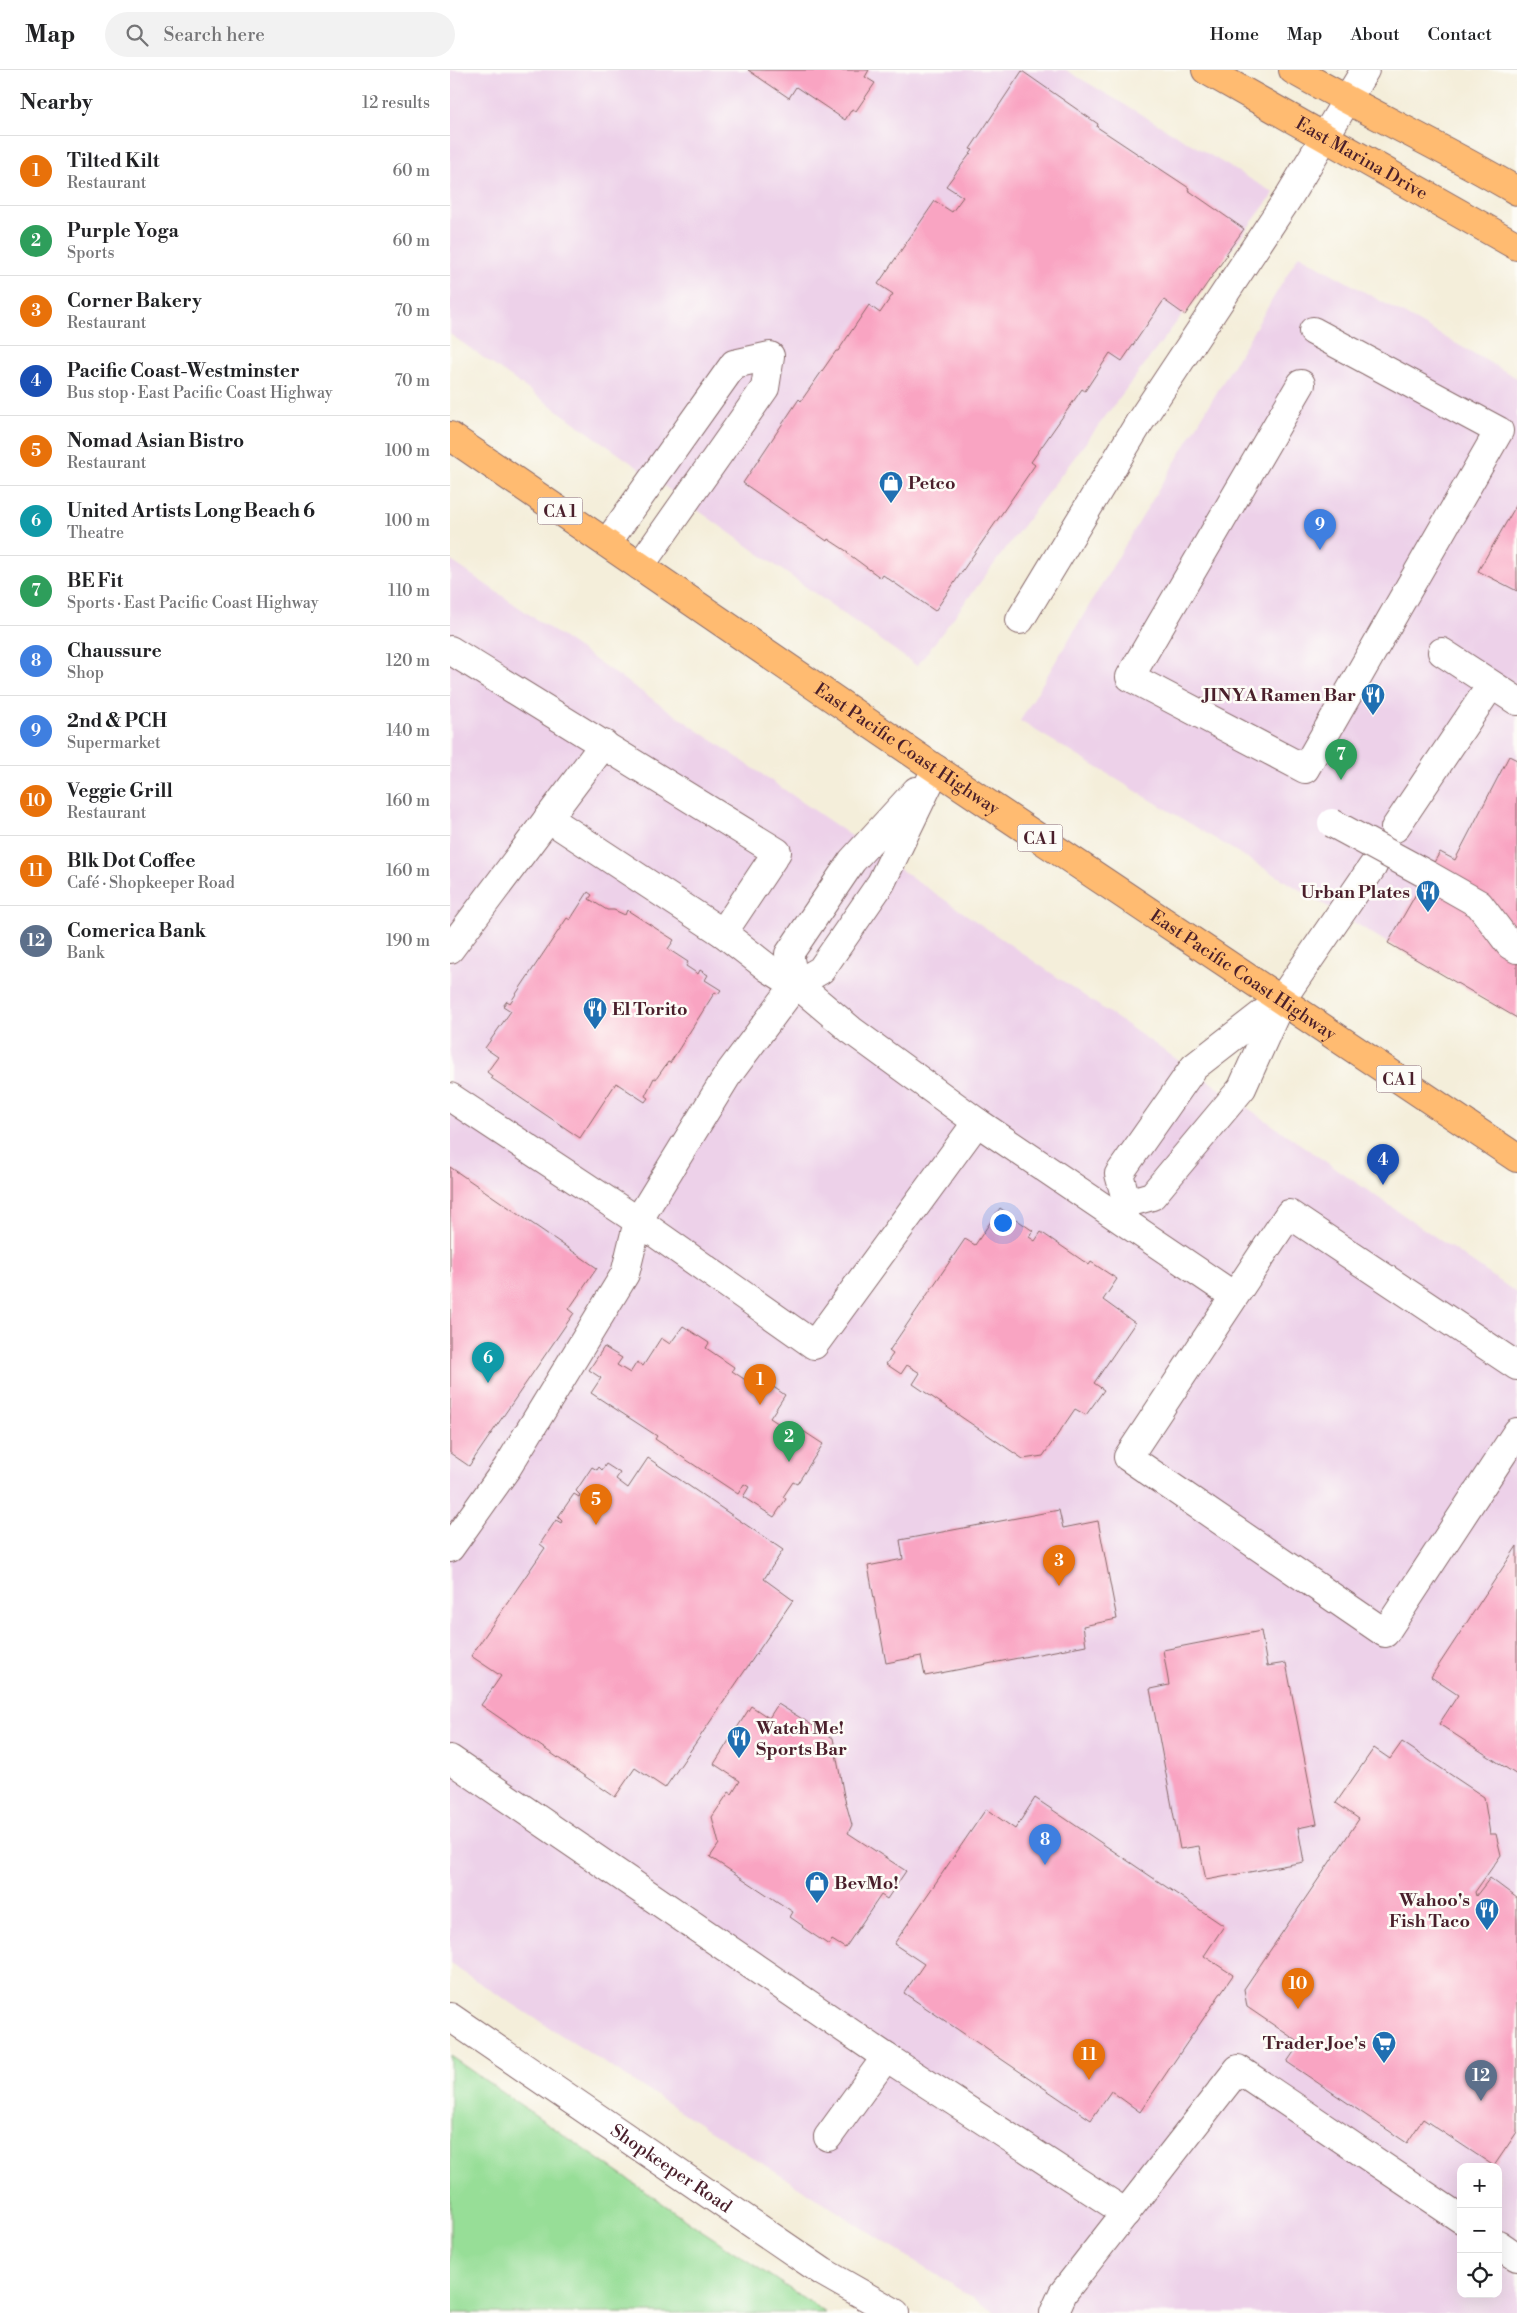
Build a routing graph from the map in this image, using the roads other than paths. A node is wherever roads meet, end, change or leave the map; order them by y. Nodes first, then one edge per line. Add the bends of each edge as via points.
1 (1206, 70) edge
2 (1293, 70) edge
3 (1365, 70) edge
4 (1347, 100) junction
5 (1324, 136) junction
6 (1517, 190) edge
7 (1517, 246) edge
8 (1314, 331) dead end
9 (1301, 384) dead end
10 (450, 436) edge
11 (607, 543) junction
12 (640, 566) junction
13 (1020, 620) dead end
14 (450, 650) edge
15 (1442, 652) dead end
16 (1491, 685) junction
17 (1517, 701) edge
18 (604, 744) junction
19 (936, 769) junction
20 (548, 818) junction
21 (1332, 823) dead end
22 (1395, 828) dead end
23 (1372, 866) dead end
24 (723, 933) junction
25 (450, 949) edge
26 (1517, 949) edge
27 (795, 985) junction
28 (1282, 999) junction
29 (450, 1097) edge
30 (977, 1122) junction
31 (1517, 1158) edge
32 (1123, 1209) junction
33 (638, 1222) junction
34 (1234, 1296) junction
35 (1517, 1366) edge
36 (1517, 1432) edge
37 (453, 1535) edge
38 (450, 1759) edge
39 (450, 2017) edge
40 (886, 2057) junction
41 (828, 2137) dead end
42 (1126, 2213) junction
43 (1457, 2216) edge
44 (895, 2313) edge
45 (1054, 2313) edge

1 - 5 main road, East Marina Drive
2 - 4 main road
3 - 4 street
4 - 5 street
4 - 6 main road
5 - 7 main road, East Marina Drive
5 - 13 street via 1288,198 1139,423
8 - 9 street via 1499,431 1305,769 1130,677
10 - 11 main road, East Pacific Coast Highway / CA 1
11 - 12 main road, East Pacific Coast Highway / CA 1
11 - 12 street via 734,364 770,356 765,388
12 - 19 main road, East Pacific Coast Highway / CA 1
14 - 18 street
15 - 16 street
16 - 17 street
16 - 22 street
18 - 20 street
18 - 24 street via 777,852
19 - 27 street via 881,884 821,970
19 - 27 street via 852,861 789,954
19 - 28 main road, East Pacific Coast Highway / CA 1
20 - 24 street
20 - 25 street
21 - 26 street, bridge via 1479,904 1510,945
23 - 28 street
24 - 27 street
27 - 30 street
27 - 33 street via 727,1076
28 - 31 main road, East Pacific Coast Highway / CA 1
28 - 32 street via 1242,1088 1152,1196
28 - 32 street via 1194,1067 1119,1174
29 - 33 street
30 - 32 street via 1041,1167
30 - 33 street via 814,1345
32 - 34 street
33 - 37 street via 625,1274 507,1468
34 - 35 street via 1288,1214
34 - 36 street via 1128,1457 1385,1633
38 - 40 street
39 - 44 street, Shopkeeper Road via 823,2272
40 - 41 street
40 - 42 street
42 - 43 street via 1238,2069
42 - 45 street via 1063,2293

